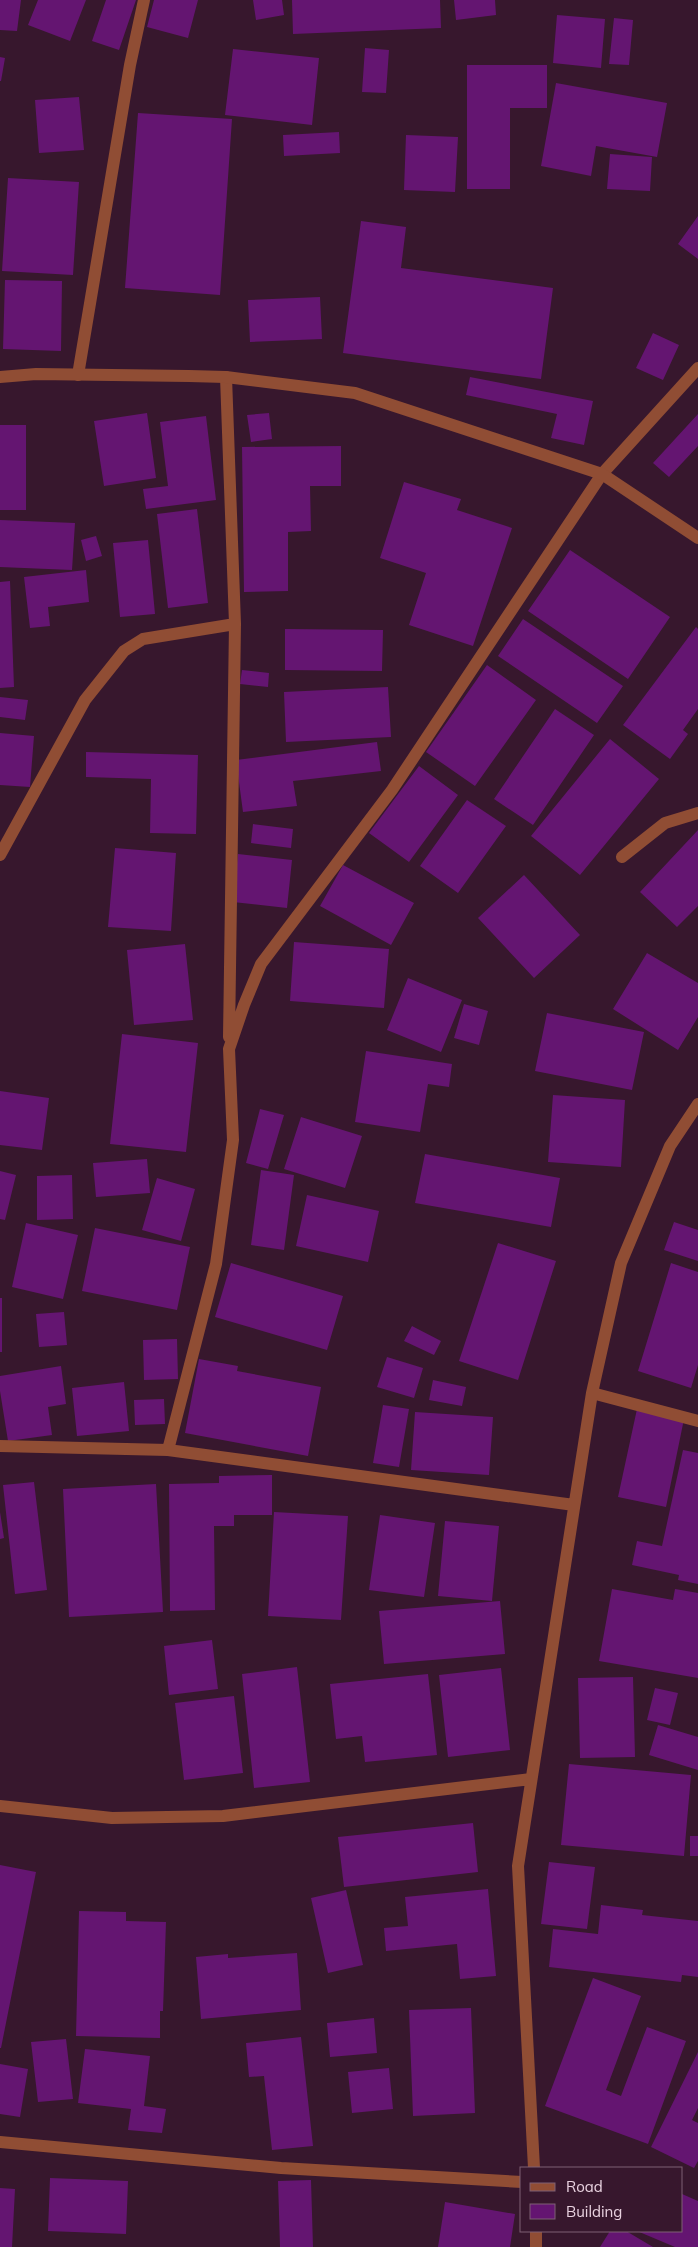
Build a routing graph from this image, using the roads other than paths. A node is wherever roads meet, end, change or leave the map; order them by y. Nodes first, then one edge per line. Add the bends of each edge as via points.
1 (144, 0) edge
2 (698, 368) edge
3 (78, 375) junction
4 (0, 377) edge
5 (226, 378) junction
6 (602, 474) junction
7 (698, 538) edge
8 (235, 624) junction
9 (698, 813) edge
10 (0, 855) edge
11 (622, 856) dead end
12 (229, 1049) junction
13 (698, 1104) edge
14 (592, 1393) junction
15 (698, 1421) edge
16 (0, 1446) edge
17 (168, 1450) junction
18 (574, 1505) junction
19 (531, 1779) junction
20 (0, 1806) edge
21 (0, 2142) edge
22 (534, 2167) edge
23 (520, 2182) edge
24 (536, 2232) edge
25 (536, 2247) edge

1 - 3 street via 130,65
2 - 6 street
3 - 4 street
3 - 5 street
5 - 6 street via 355,393
5 - 8 street
6 - 7 street
6 - 12 street via 392,790 261,964
8 - 10 street via 143,639 124,651 85,700
8 - 12 street
9 - 11 street via 665,823
12 - 17 street via 233,1140 216,1264
13 - 14 street via 670,1146 621,1263
14 - 15 street
14 - 18 street
16 - 17 street
17 - 18 street
18 - 19 street
19 - 20 street via 224,1816 112,1818
19 - 22 street via 518,1866
21 - 23 street via 281,2168
24 - 25 street

